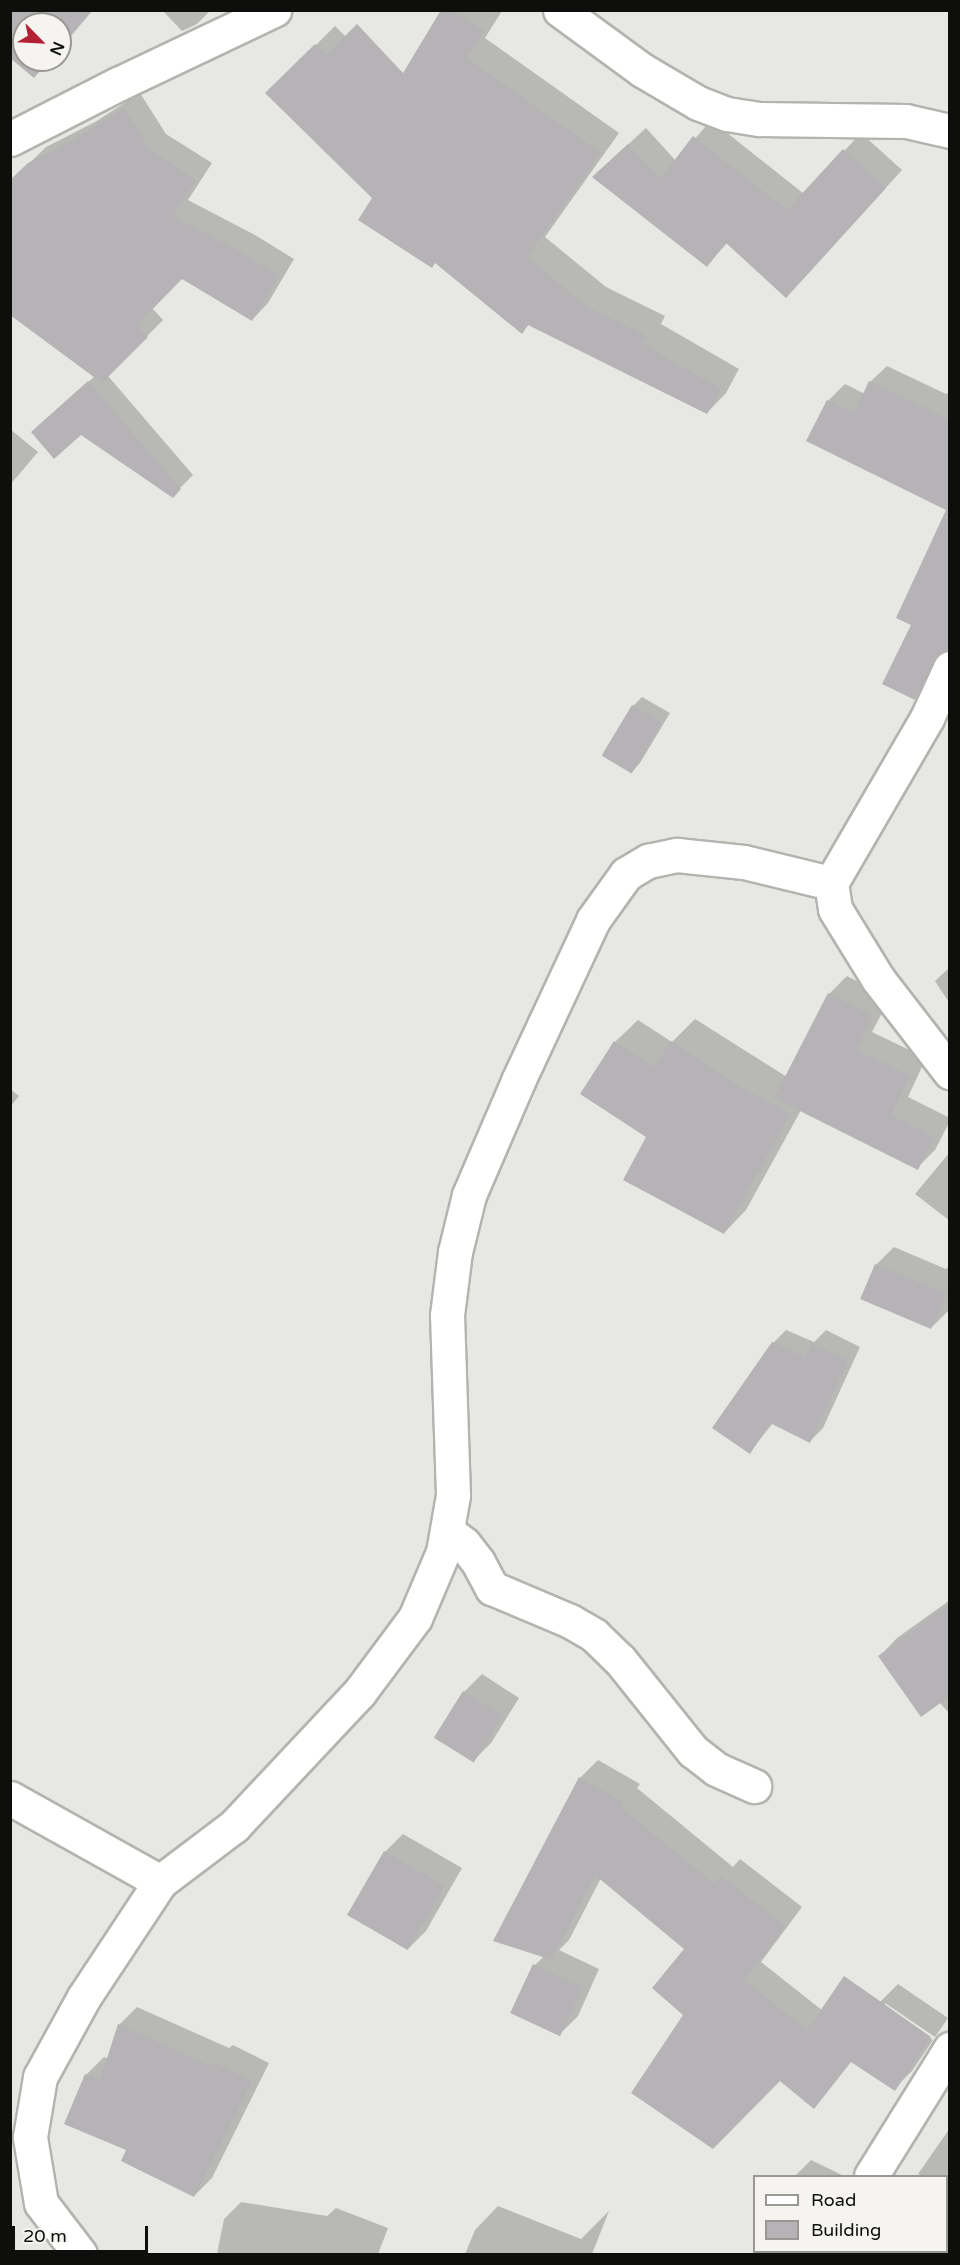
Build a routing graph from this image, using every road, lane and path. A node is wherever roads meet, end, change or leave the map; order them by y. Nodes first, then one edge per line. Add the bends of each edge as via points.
1 (274, 10) edge
2 (560, 10) edge
3 (950, 131) edge
4 (10, 139) edge
5 (950, 668) edge
6 (831, 883) junction
7 (950, 1072) edge
8 (447, 1531) junction
9 (754, 1786) dead end
10 (10, 1798) edge
11 (160, 1882) junction
12 (950, 2049) edge
13 (872, 2175) edge
14 (80, 2254) edge

1 - 4 street
2 - 3 street via 642,70 698,103 728,114 760,119 906,121
5 - 6 street via 927,718
6 - 7 street via 835,909 878,979
6 - 8 street via 744,862 676,855 648,861 626,874 593,920 469,1195 458,1241 447,1315 453,1495
8 - 9 street via 464,1544 492,1588 594,1635 620,1660 693,1751 716,1768
8 - 11 street via 443,1552 415,1617 359,1693 234,1826
10 - 11 street
11 - 14 street via 84,1997 40,2077 30,2137 41,2203
12 - 13 street

